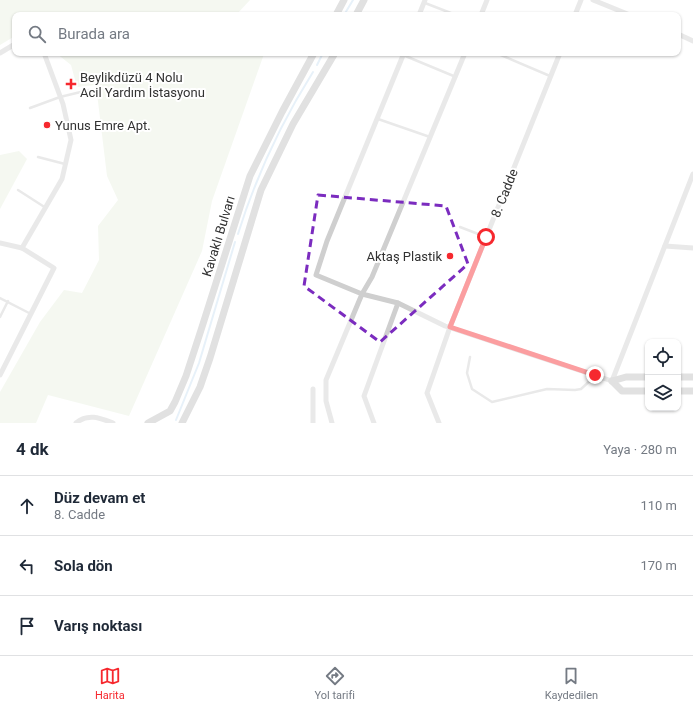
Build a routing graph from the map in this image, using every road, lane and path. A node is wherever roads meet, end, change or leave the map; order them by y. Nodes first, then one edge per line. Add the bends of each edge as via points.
1 (344, 0) edge
2 (364, 0) edge
3 (487, 0) edge
4 (581, 0) edge
5 (593, 0) edge
6 (425, 1) edge
7 (338, 12) edge
8 (358, 12) edge
9 (420, 12) edge
10 (449, 12) edge
11 (482, 12) edge
12 (576, 12) edge
13 (623, 12) edge
14 (681, 35) edge
15 (693, 41) edge
16 (12, 46) edge
17 (0, 53) edge
18 (45, 56) edge
19 (312, 56) edge
20 (333, 56) edge
21 (402, 56) edge
22 (408, 56) edge
23 (464, 56) edge
24 (503, 56) edge
25 (559, 56) edge
26 (551, 76) junction
27 (456, 77) junction
28 (89, 90) dead end
29 (60, 97) junction
30 (30, 108) dead end
31 (377, 119) junction
32 (431, 137) junction
33 (38, 156) dead end
34 (65, 164) junction
35 (693, 174) edge
36 (18, 190) dead end
37 (46, 208) junction
38 (460, 227) dead end
39 (486, 237) junction
40 (0, 243) edge
41 (664, 246) junction
42 (22, 248) junction
43 (693, 248) edge
44 (362, 294) junction
45 (0, 298) edge
46 (8, 301) junction
47 (398, 303) junction
48 (31, 314) junction
49 (0, 317) edge
50 (450, 327) junction
51 (470, 357) dead end
52 (0, 375) edge
53 (595, 375) junction
54 (645, 377) edge
55 (681, 377) edge
56 (693, 377) edge
57 (612, 381) junction
58 (313, 389) dead end
59 (645, 391) edge
60 (681, 391) edge
61 (693, 391) edge
62 (76, 423) edge
63 (113, 423) edge
64 (148, 423) edge
65 (182, 423) edge
66 (313, 423) edge
67 (332, 423) edge
68 (374, 423) edge
69 (439, 423) edge

1 - 7 main road
2 - 8 main road
3 - 11 street
4 - 12 street
5 - 13 street
6 - 9 street
6 - 10 lane
14 - 15 street
16 - 17 street
18 - 29 street
19 - 64 main road, Kavaklı Bulvarı via 250,176 191,362 175,402 170,411
20 - 65 main road via 293,124 261,190 210,358 200,387
21 - 31 street
22 - 27 lane
23 - 27 street
24 - 26 lane
25 - 26 street, 8. Cadde
26 - 39 street, 8. Cadde
27 - 32 street
28 - 29 lane
29 - 30 lane
29 - 34 street via 71,140
31 - 32 lane
31 - 44 street via 327,241 316,275
32 - 44 street via 372,277
33 - 34 lane
34 - 37 street via 62,179
35 - 41 street
36 - 37 lane
37 - 42 street
38 - 39 lane
39 - 50 street, 8. Cadde
40 - 42 street
41 - 43 street
41 - 57 street
42 - 48 street via 54,268
44 - 47 street
44 - 67 street via 326,380 326,400
45 - 46 lane
46 - 48 lane
46 - 49 lane
47 - 50 street
47 - 68 street via 364,396
48 - 52 street
50 - 53 street
50 - 69 street, 8. Cadde via 427,393
51 - 53 lane via 467,373 472,389 492,402 547,389 581,389
53 - 57 street
54 - 57 main road via 626,377
55 - 56 main road
57 - 59 main road via 622,391
58 - 66 street
60 - 61 main road
62 - 63 street via 92,417

